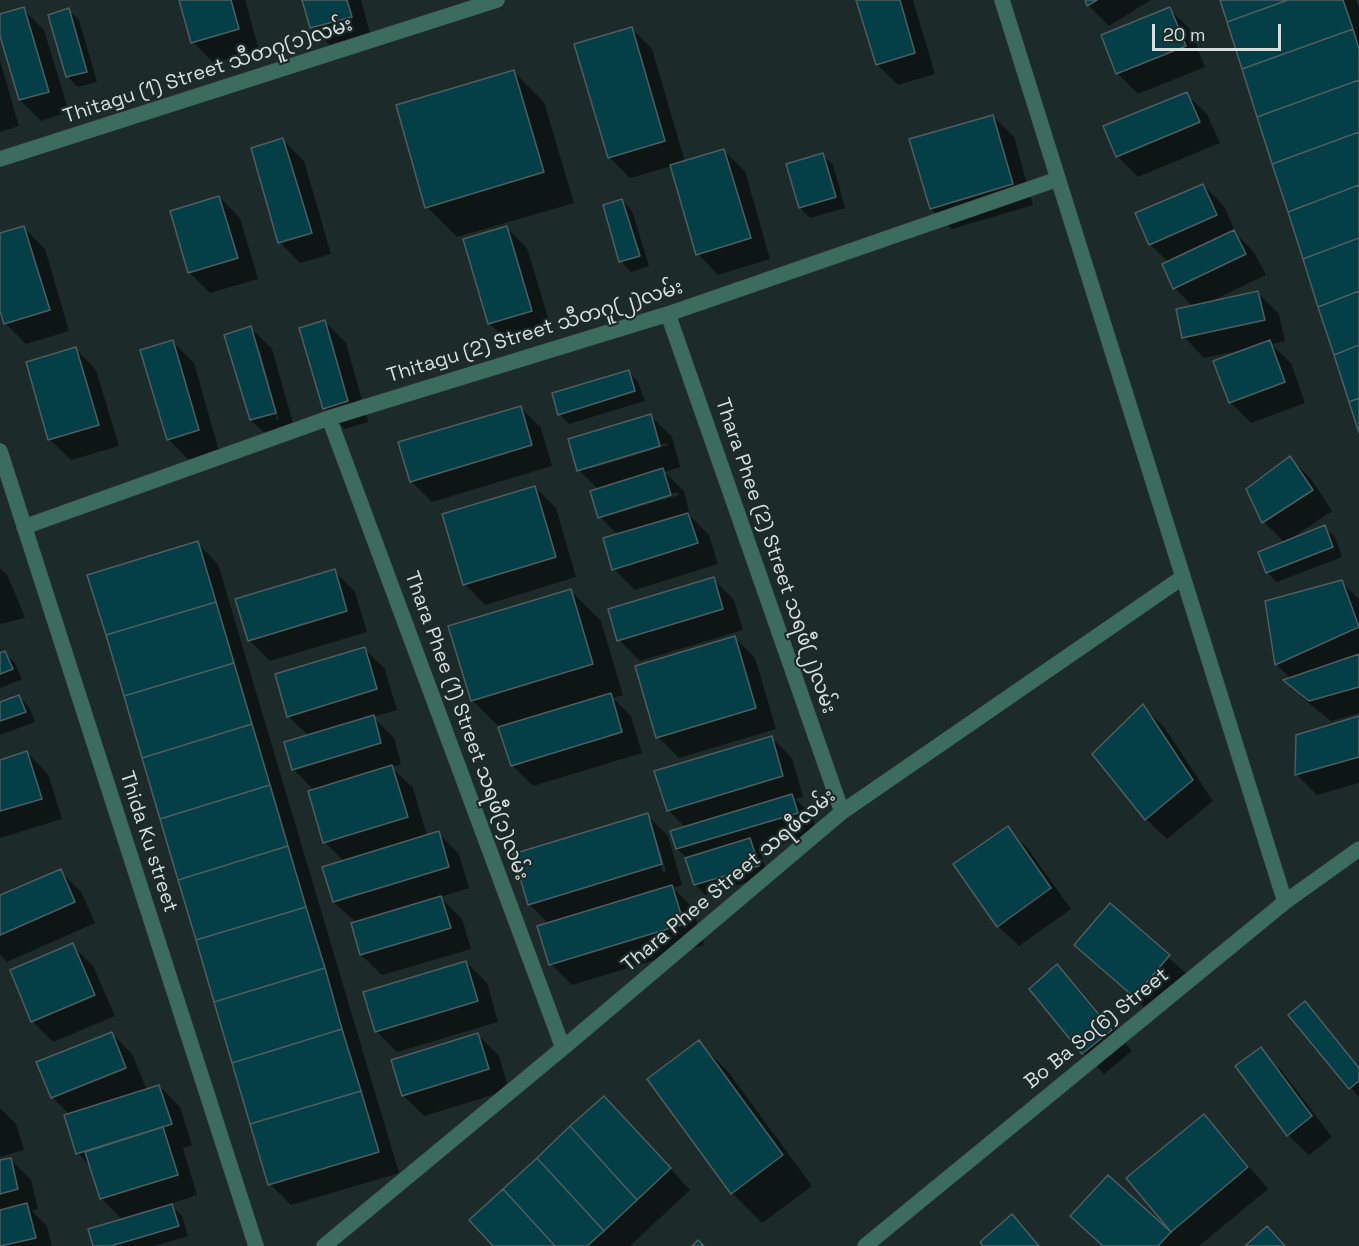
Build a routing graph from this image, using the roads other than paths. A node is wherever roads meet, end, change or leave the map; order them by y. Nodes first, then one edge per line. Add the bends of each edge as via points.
1 (497, 0) edge
2 (1002, 0) edge
3 (0, 159) edge
4 (1058, 179) junction
5 (668, 314) junction
6 (329, 418) junction
7 (0, 452) edge
8 (24, 527) junction
9 (1183, 577) junction
10 (842, 812) junction
11 (1359, 849) edge
12 (1285, 902) junction
13 (563, 1048) junction
14 (256, 1246) edge
15 (324, 1246) edge
16 (865, 1246) edge

1 - 3 street, Thitagu (1) Street သီတဂူ(၁)လမ်း
2 - 4 street
4 - 5 street, Thitagu (2) Street သီတဂူ(၂)လမ်း
4 - 9 street
5 - 6 street, Thitagu (2) Street သီတဂူ(၂)လမ်း
5 - 10 street, Thara Phee (2) Street သရဖီ(၂)လမ်း
6 - 8 street, Thitagu (2) Street သီတဂူ(၂)လမ်း
6 - 13 street, Thara Phee (1) Street သရဖီ(၁)လမ်း
7 - 8 street, Thida Ku street
8 - 14 street, Thida Ku street
9 - 10 street, Thara Phee Street သရဖီလမ်း
9 - 12 street
10 - 13 street, Thara Phee Street သရဖီလမ်း
11 - 12 street, Bo Ba So(6) Street
12 - 16 street, Bo Ba So(6) Street
13 - 15 street, Thara Phee Street သရဖီလမ်း

